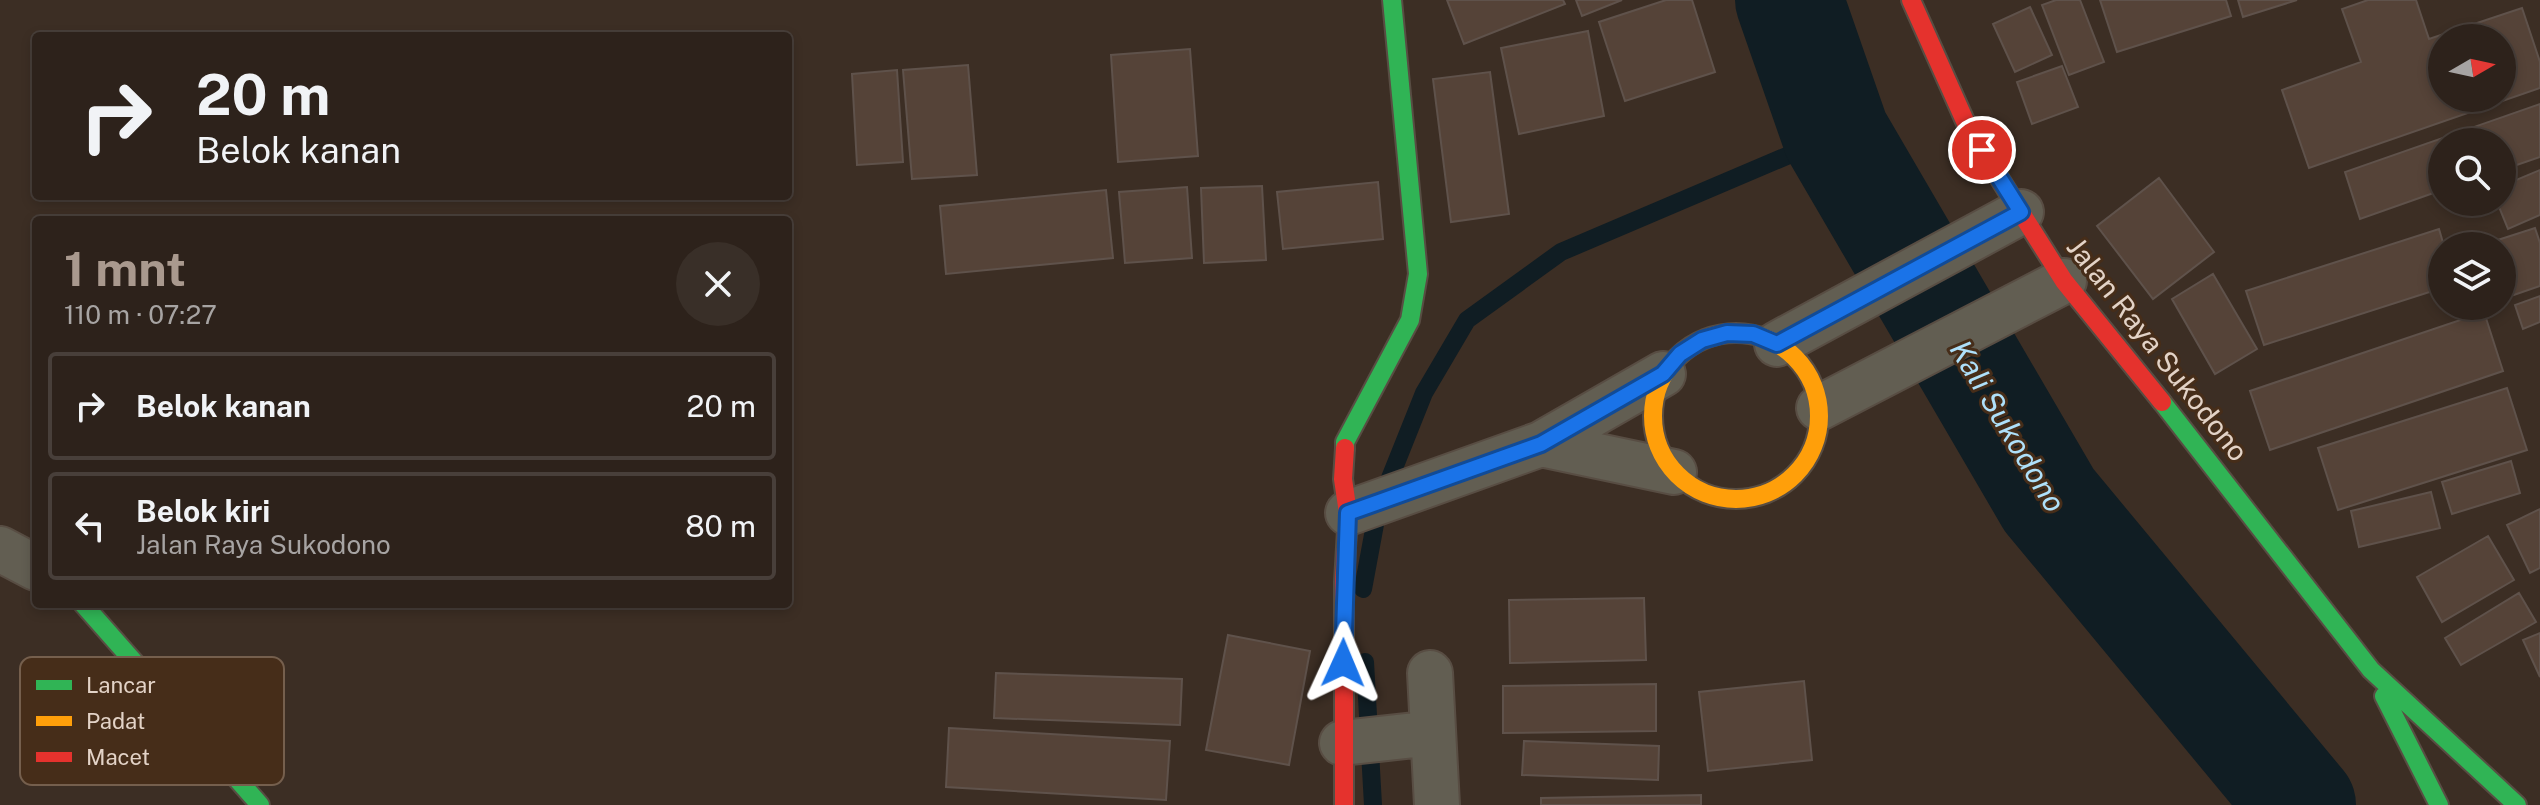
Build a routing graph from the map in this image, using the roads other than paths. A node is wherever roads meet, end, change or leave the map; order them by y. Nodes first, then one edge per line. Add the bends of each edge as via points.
1 (1392, 0) edge
2 (1911, 0) edge
3 (2007, 220) junction
4 (2048, 289) junction
5 (1777, 344) junction
6 (1663, 374) junction
7 (1819, 408) junction
8 (1541, 444) junction
9 (1674, 472) junction
10 (1354, 512) junction
11 (0, 549) edge
12 (32, 566) edge
13 (87, 608) edge
14 (130, 657) edge
15 (2371, 670) junction
16 (1430, 673) dead end
17 (1424, 734) junction
18 (1347, 743) junction
19 (242, 785) edge
20 (260, 805) edge
21 (1344, 805) edge
22 (1437, 805) edge
23 (2439, 805) edge
24 (2517, 805) edge

1 - 10 street via 1418,274 1410,320 1345,442 1343,479
2 - 3 street, Jalan Raya Sukodono
3 - 4 street, Jalan Raya Sukodono
3 - 5 street
4 - 7 street
4 - 15 street, Jalan Raya Sukodono via 2230,486
5 - 6 street via 1753,334 1727,333 1680,354
5 - 7 street via 1798,360 1812,382
6 - 8 street
6 - 9 street via 1654,398 1653,425 1659,450
7 - 9 street via 1808,459 1792,479 1769,493 1719,498 1694,489
8 - 9 street
8 - 10 street
10 - 18 street via 1344,582
11 - 12 street
13 - 14 street
15 - 23 street, Jalan Raya Sukodono
15 - 24 street, Jalan Raya Sukodono
16 - 17 street
17 - 18 street
17 - 22 street
18 - 21 street
19 - 20 street

